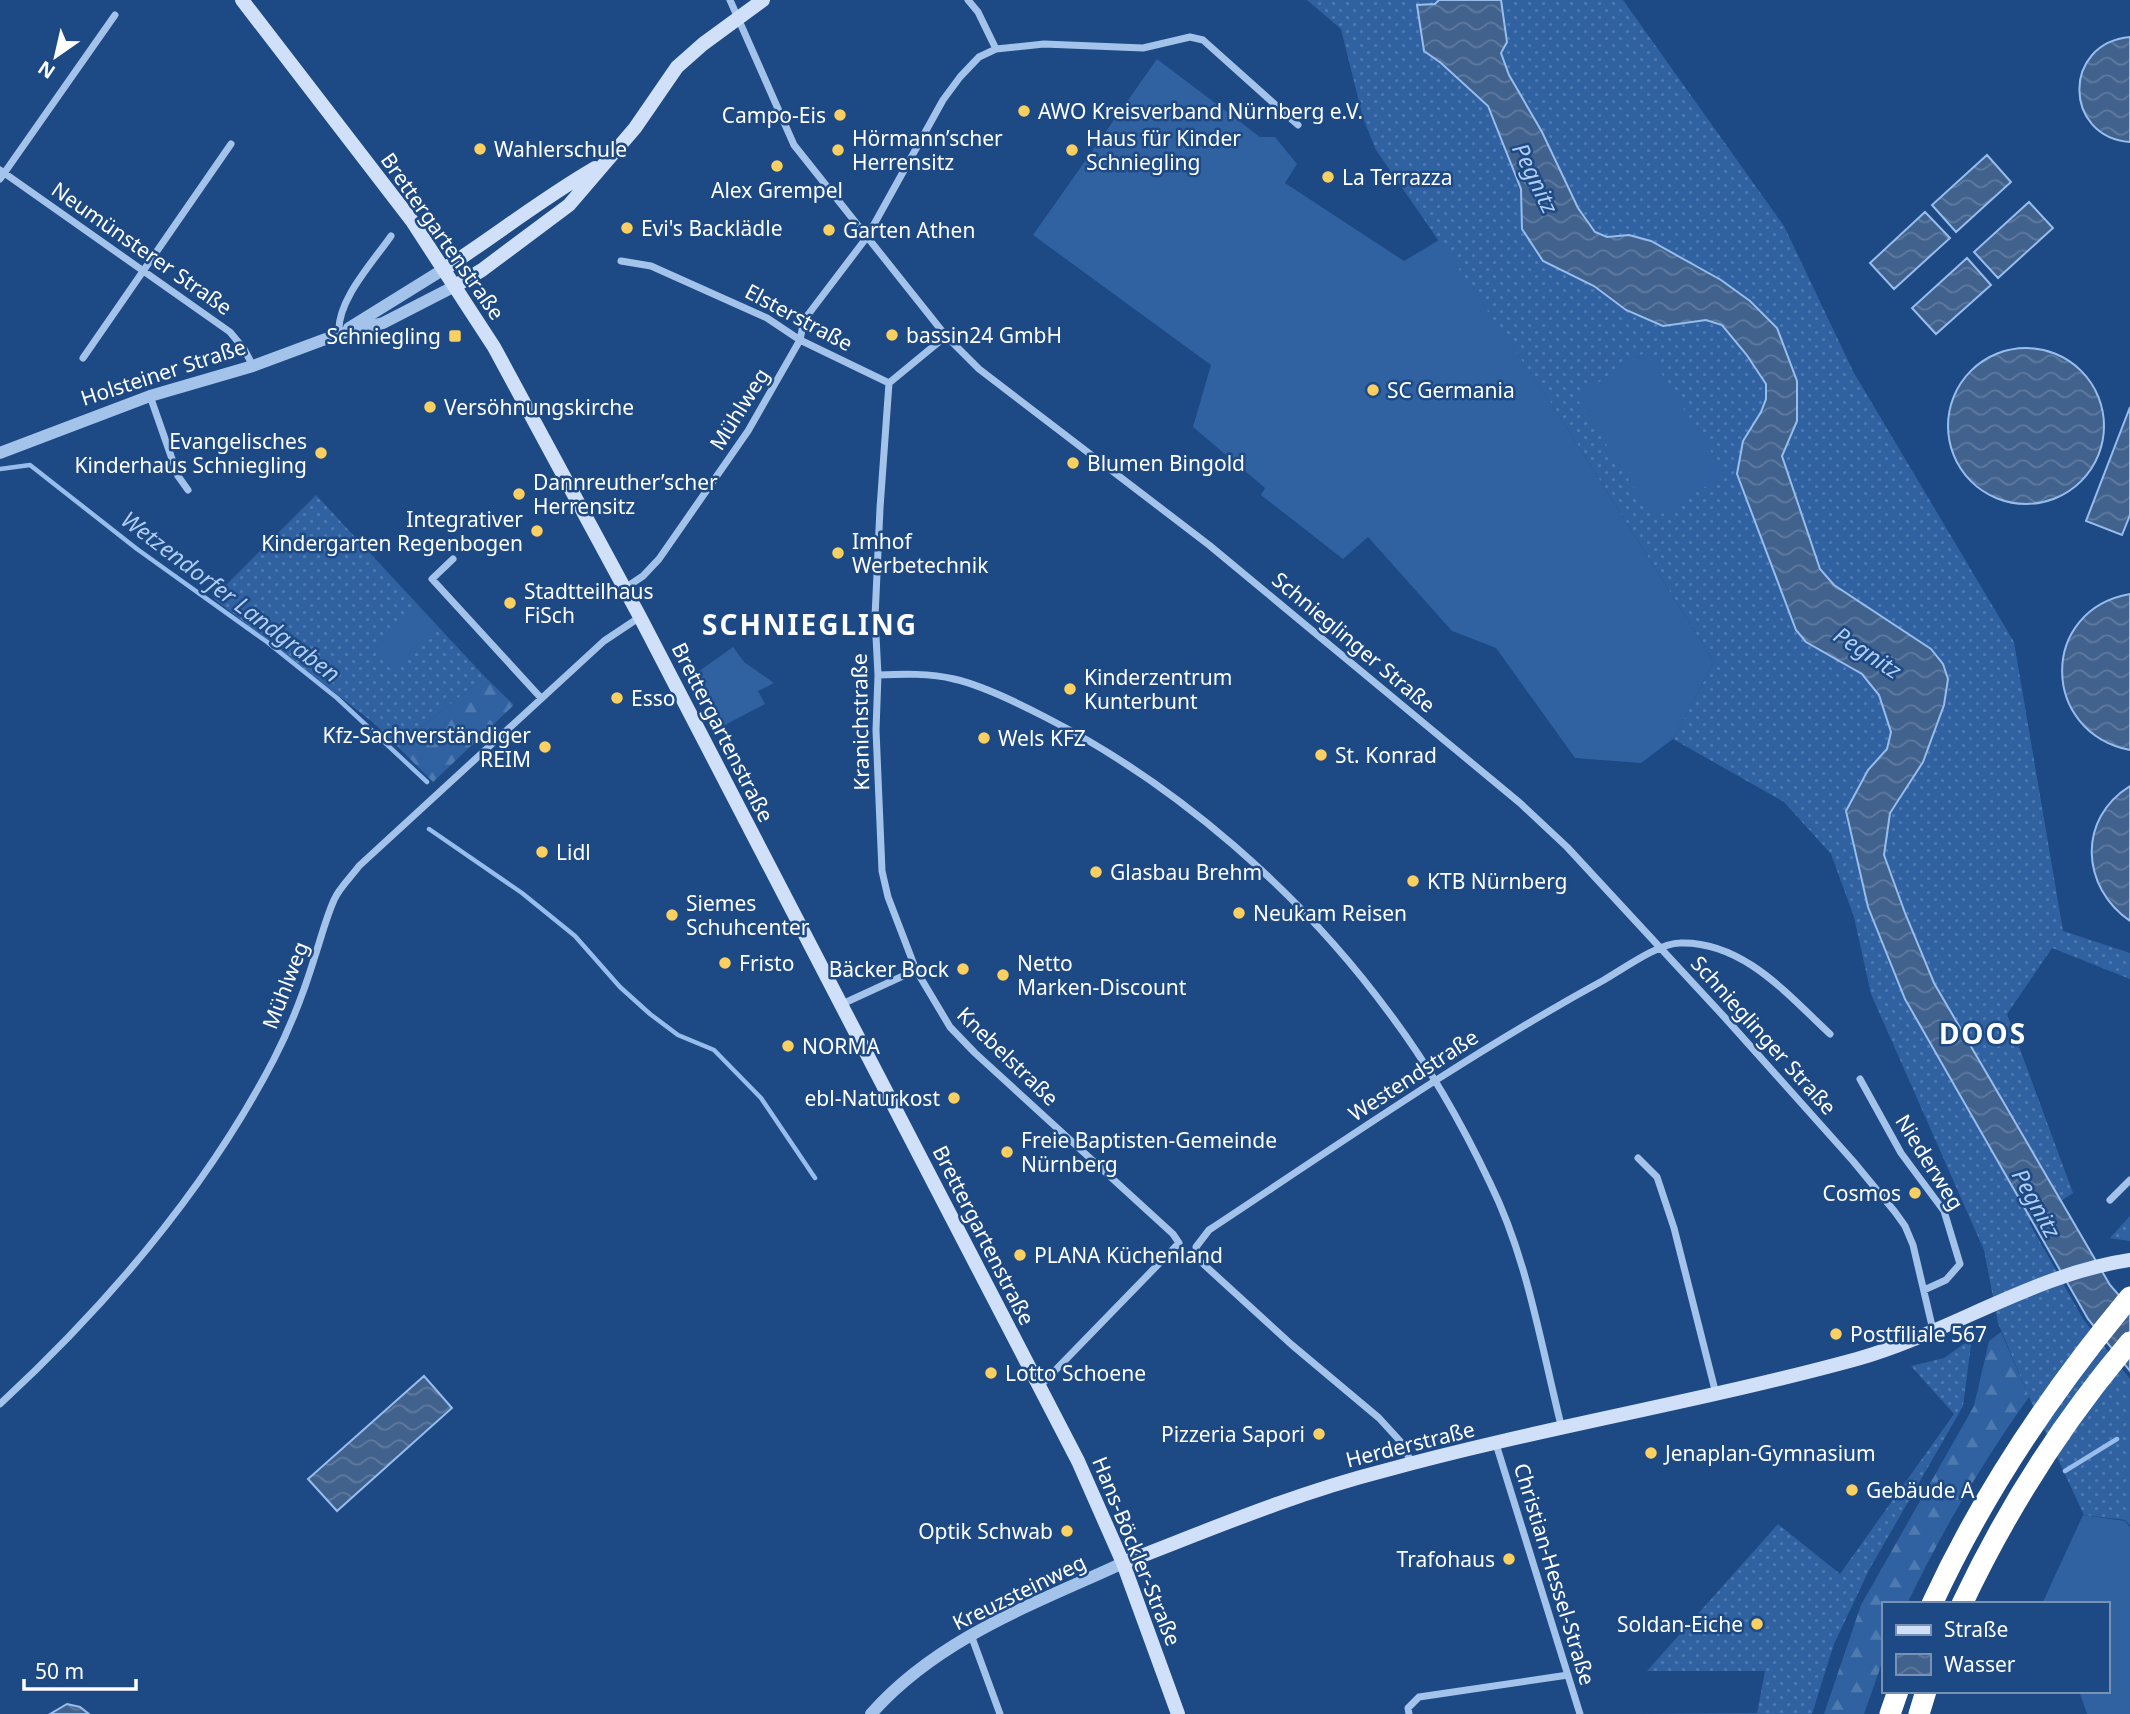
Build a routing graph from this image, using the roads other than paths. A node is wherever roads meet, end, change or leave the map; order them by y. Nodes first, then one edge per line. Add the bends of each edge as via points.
1 (242, 0) edge
2 (730, 0) edge
3 (763, 0) edge
4 (968, 0) edge
5 (115, 15) dead end
6 (738, 18) junction
7 (996, 49) junction
8 (1298, 125) dead end
9 (231, 144) dead end
10 (605, 162) junction
11 (1, 174) edge
12 (391, 236) dead end
13 (867, 237) junction
14 (621, 261) dead end
15 (444, 269) junction
16 (144, 270) junction
17 (455, 286) junction
18 (339, 334) junction
19 (946, 335) junction
20 (800, 340) junction
21 (83, 358) dead end
22 (253, 366) junction
23 (889, 383) junction
24 (150, 396) junction
25 (0, 453) edge
26 (188, 490) dead end
27 (453, 559) dead end
28 (625, 588) junction
29 (640, 617) junction
30 (878, 675) junction
31 (541, 698) junction
32 (1662, 948) junction
33 (916, 971) junction
34 (840, 1005) junction
35 (1830, 1034) dead end
36 (1860, 1079) dead end
37 (1435, 1080) junction
38 (1638, 1158) dead end
39 (2130, 1180) edge
40 (2110, 1200) dead end
41 (2130, 1260) edge
42 (1924, 1290) junction
43 (2130, 1297) edge
44 (1933, 1330) junction
45 (2130, 1342) edge
46 (1038, 1387) junction
47 (1716, 1395) junction
48 (0, 1404) edge
49 (1049, 1407) joint
50 (1562, 1430) junction
51 (1496, 1444) junction
52 (1412, 1463) junction
53 (1124, 1563) junction
54 (1933, 1602) edge
55 (1963, 1602) edge
56 (970, 1634) junction
57 (1568, 1675) junction
58 (1897, 1693) edge
59 (1925, 1693) edge
60 (871, 1714) edge
61 (1000, 1714) edge
62 (1178, 1714) edge
63 (1409, 1714) edge
64 (1580, 1714) edge
65 (1890, 1714) edge
66 (1919, 1714) edge

1 - 15 main road, Brettergartenstraße
2 - 6 street, Schnieglinger Straße
3 - 6 main road, Holsteiner Straße
4 - 7 street
5 - 11 street
6 - 10 main road, Holsteiner Straße via 677,67
6 - 13 street, Schnieglinger Straße via 794,145
7 - 8 street via 1044,44 1143,47 1190,37 1203,40
7 - 13 street, Mühlweg via 978,57 943,100
9 - 16 street
10 - 15 main road, Holsteiner Straße via 555,191
10 - 17 main road, Holsteiner Straße via 569,205
11 - 16 street, Neumünsterer Straße
12 - 18 street via 343,306
13 - 19 street, Schnieglinger Straße
13 - 20 street, Mühlweg via 804,320
14 - 20 street, Elsterstraße via 651,267 768,317
15 - 17 main road, Brettergartenstraße
15 - 18 street, Holsteiner Straße
16 - 21 street
16 - 22 street, Neumünsterer Straße via 230,332
17 - 18 street, Holsteiner Straße via 385,322
17 - 28 main road, Brettergartenstraße via 499,356
18 - 22 street, Holsteiner Straße
19 - 23 street
19 - 32 street, Schnieglinger Straße via 989,377 1209,545 1520,803
20 - 23 street, Elsterstraße
20 - 28 street, Mühlweg via 748,431 659,559
22 - 24 street, Holsteiner Straße
23 - 30 street, Kranichstraße via 875,617
24 - 25 street, Holsteiner Straße
24 - 26 street via 178,476
27 - 31 street via 432,579
28 - 29 main road, Brettergartenstraße
29 - 31 street, Mühlweg via 609,637
29 - 34 main road, Brettergartenstraße
30 - 33 street, Kranichstraße via 882,871
30 - 37 street via 954,679 1021,705 1142,773 1214,828 1339,952 1390,1014
31 - 48 street, Mühlweg via 359,866 334,898 300,1004 241,1118 134,1265 50,1358
32 - 35 street via 1695,944 1746,962
32 - 37 street, Westendstraße via 1546,1011
32 - 42 street, Schnieglinger Straße via 1895,1212 1913,1245
33 - 34 street
33 - 46 street, Knebelstraße via 950,1027 975,1053 1179,1243
34 - 46 main road, Brettergartenstraße
36 - 42 street, Niederweg via 1901,1153 1948,1223 1960,1265 1946,1280
37 - 50 street via 1491,1184 1523,1267
37 - 52 street, Westendstraße via 1209,1230 1196,1247 1200,1261 1250,1308 1379,1418
38 - 47 street via 1657,1177 1674,1228
39 - 40 street
41 - 44 main road, Herderstraße via 2060,1279
42 - 44 street, Schnieglinger Straße
43 - 54 highway via 2050,1397 1982,1506
44 - 47 main road, Herderstraße via 1872,1354
45 - 55 highway via 2068,1421 2011,1510
46 - 49 main road, Brettergartenstraße
47 - 50 main road, Herderstraße
49 - 53 main road, Hans-Böckler-Straße
50 - 51 main road, Herderstraße
51 - 52 main road, Herderstraße
51 - 57 street, Christian-Hessel-Straße
52 - 53 main road, Herderstraße via 1282,1501
53 - 56 street, Kreuzsteinweg
53 - 62 main road, Hans-Böckler-Straße
56 - 60 street, Kreuzsteinweg via 915,1673
56 - 61 street
57 - 63 street via 1419,1697 1408,1708
57 - 64 street, Christian-Hessel-Straße
58 - 65 highway
59 - 66 highway

